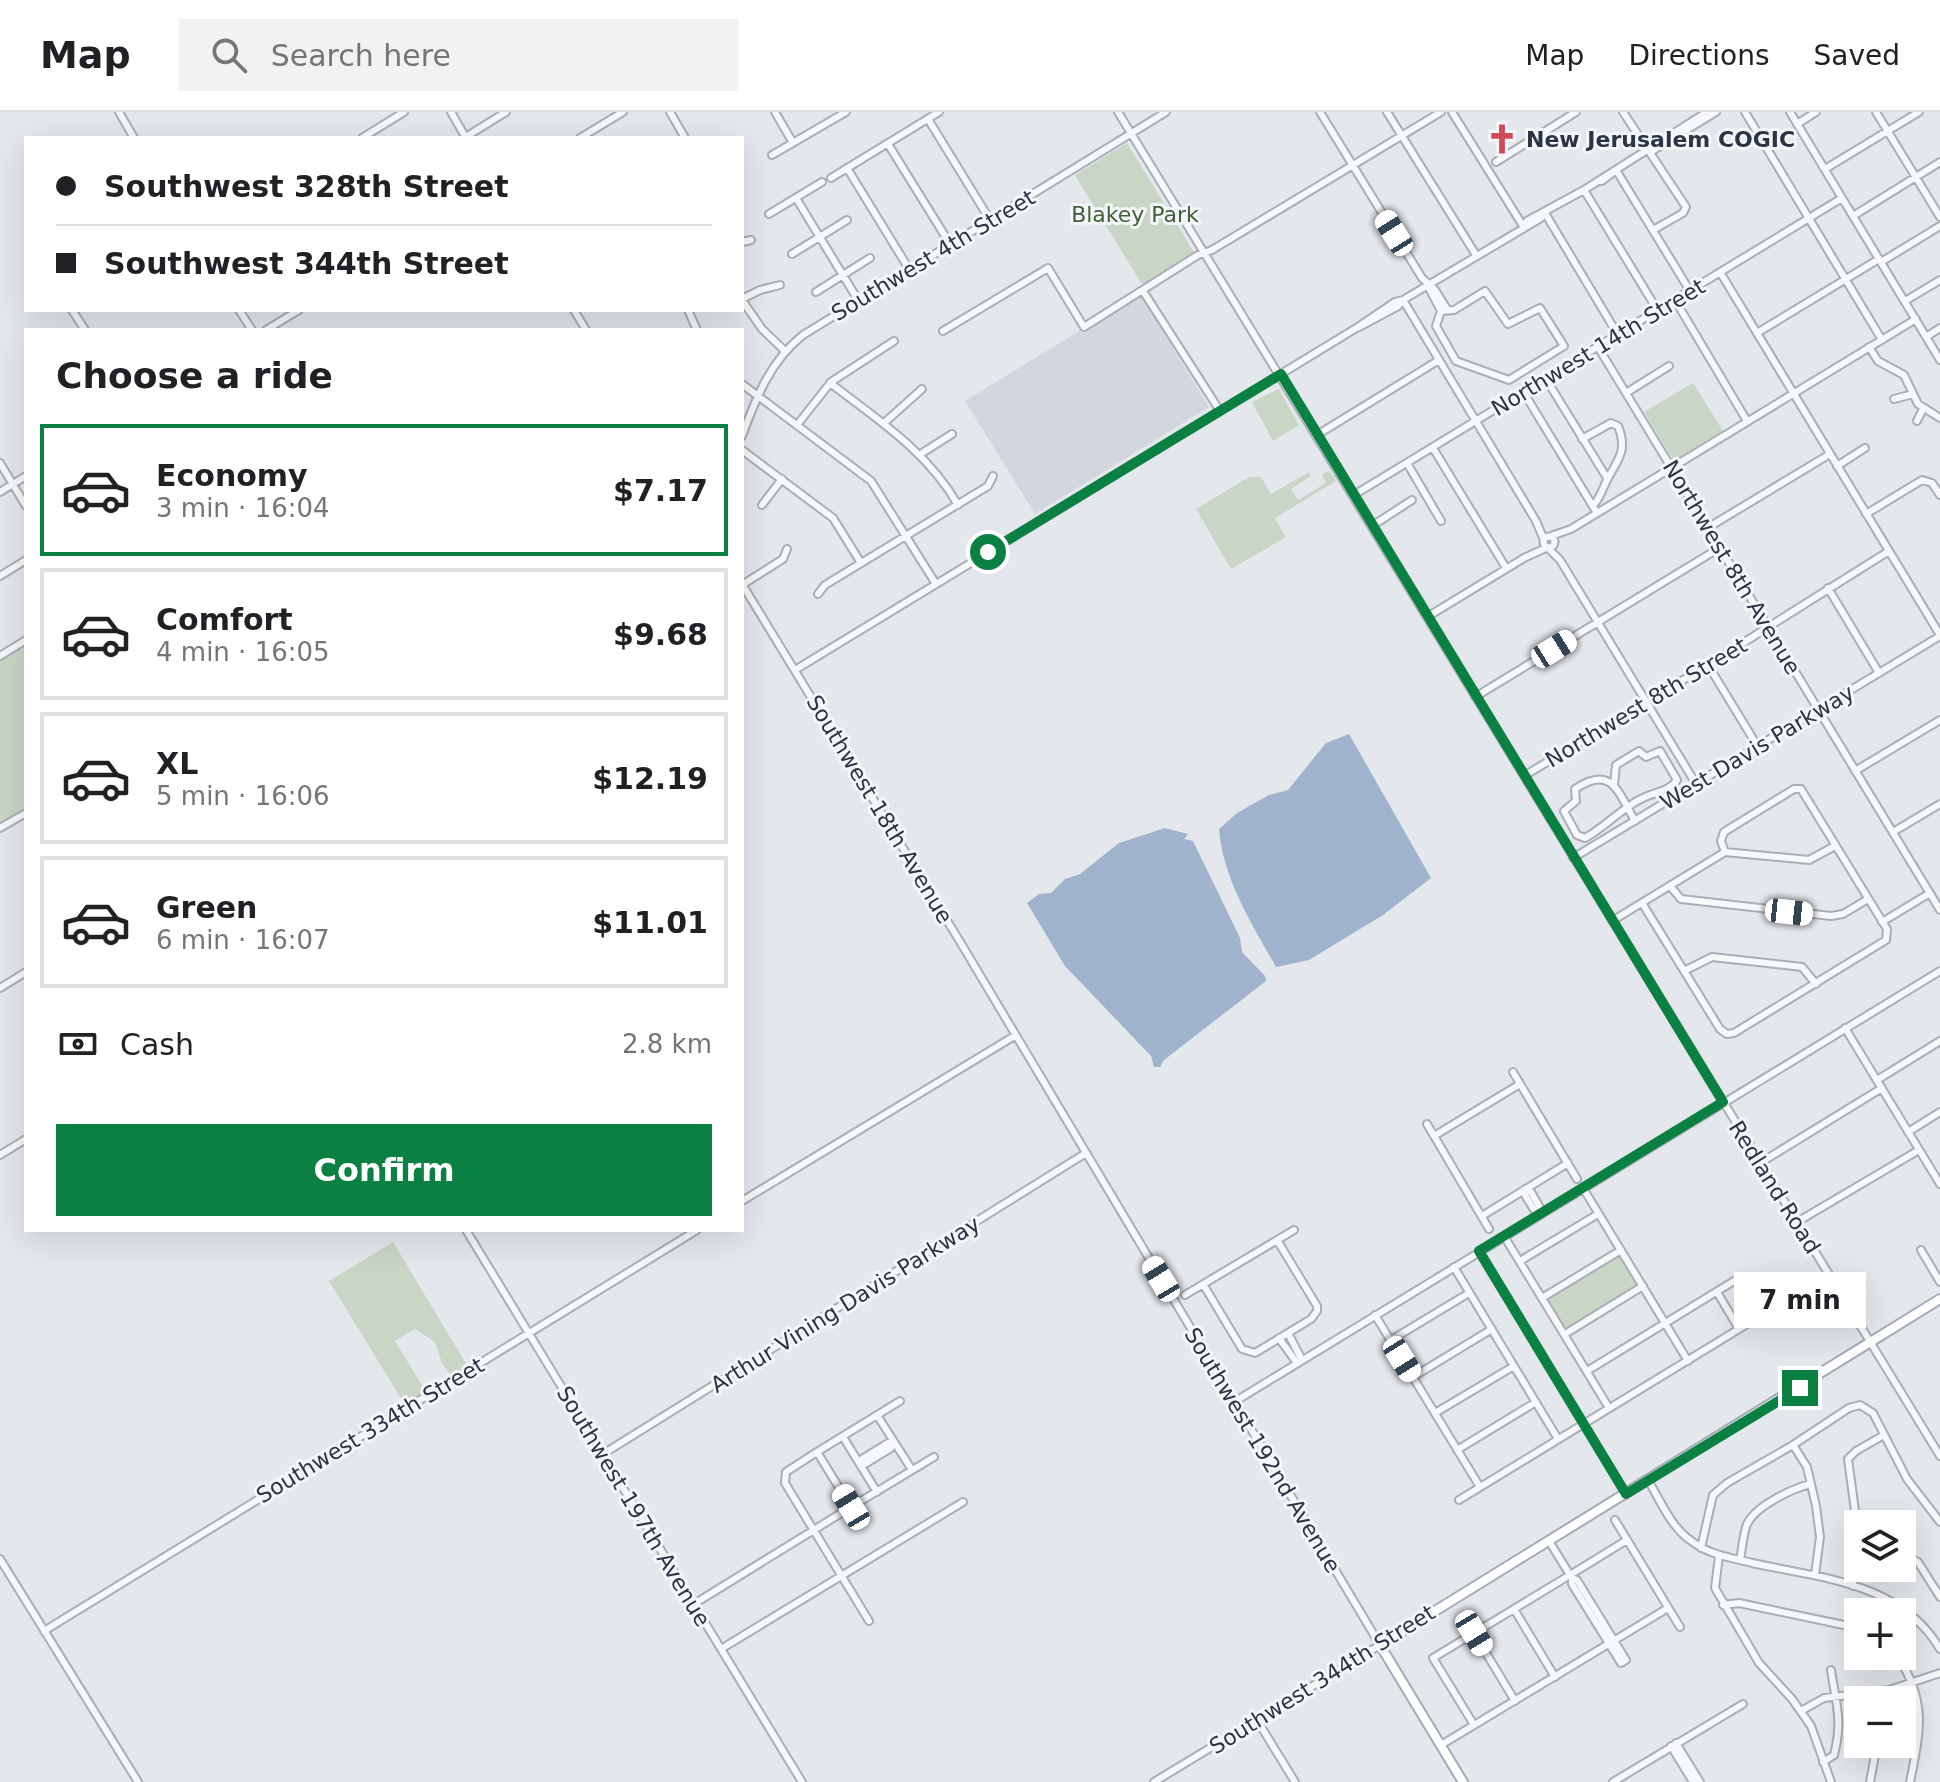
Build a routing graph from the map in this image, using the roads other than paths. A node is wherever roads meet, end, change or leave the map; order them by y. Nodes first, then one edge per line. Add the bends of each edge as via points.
1 (119, 112) edge
2 (404, 112) edge
3 (451, 112) edge
4 (506, 112) edge
5 (670, 112) edge
6 (775, 112) edge
7 (846, 112) edge
8 (939, 112) edge
9 (1118, 112) edge
10 (1166, 112) edge
11 (1320, 112) edge
12 (1387, 112) edge
13 (1441, 112) edge
14 (1452, 112) edge
15 (1576, 112) edge
16 (1623, 112) edge
17 (1707, 112) edge
18 (1716, 112) edge
19 (1745, 112) edge
20 (1790, 112) edge
21 (1816, 112) edge
22 (1876, 112) edge
23 (1919, 112) edge
24 (620, 113) edge
25 (834, 115) edge
26 (928, 119) junction
27 (1797, 124) junction
28 (1888, 131) junction
29 (1131, 133) junction
30 (133, 136) edge
31 (365, 136) edge
32 (464, 136) edge
33 (468, 136) edge
34 (583, 136) edge
35 (684, 136) edge
36 (1402, 136) junction
37 (793, 143) junction
38 (888, 144) junction
39 (1648, 151) junction
40 (772, 155) dead end
41 (1496, 162) dead end
42 (1940, 162) edge
43 (1352, 165) junction
44 (847, 168) junction
45 (1825, 169) junction
46 (1616, 170) junction
47 (1916, 177) junction
48 (831, 178) dead end
49 (822, 182) dead end
50 (1584, 190) junction
51 (796, 198) junction
52 (1842, 198) junction
53 (1545, 213) junction
54 (769, 214) dead end
55 (1853, 216) junction
56 (1940, 217) edge
57 (1810, 218) junction
58 (847, 220) dead end
59 (990, 220) junction
60 (1523, 226) junction
61 (1940, 226) edge
62 (1653, 230) junction
63 (820, 237) junction
64 (751, 240) dead end
65 (744, 242) edge
66 (950, 244) junction
67 (1205, 253) junction
68 (792, 254) dead end
69 (1476, 255) junction
70 (870, 258) dead end
71 (1880, 260) junction
72 (909, 269) junction
73 (1720, 272) junction
74 (843, 275) junction
75 (1846, 279) junction
76 (1940, 280) edge
77 (1427, 284) junction
78 (780, 285) dead end
79 (1143, 291) junction
80 (1690, 291) junction
81 (816, 292) dead end
82 (744, 298) edge
83 (858, 300) junction
84 (1403, 300) junction
85 (1675, 300) junction
86 (1905, 301) junction
87 (744, 302) edge
88 (1444, 310) junction
89 (1658, 311) junction
90 (296, 312) edge
91 (1916, 319) junction
92 (269, 328) edge
93 (1940, 328) edge
94 (943, 331) dead end
95 (1757, 333) junction
96 (1618, 335) junction
97 (1926, 337) junction
98 (1882, 340) junction
99 (894, 341) dead end
100 (1598, 347) junction
101 (1869, 347) junction
102 (785, 351) junction
103 (1439, 360) junction
104 (1940, 360) edge
105 (1669, 366) dead end
106 (1281, 374) junction
107 (1546, 379) junction
108 (830, 383) junction
109 (744, 385) edge
110 (922, 389) dead end
111 (1524, 393) junction
112 (1626, 393) junction
113 (1793, 393) junction
114 (1913, 394) junction
115 (757, 395) junction
116 (1894, 399) dead end
117 (1923, 409) junction
118 (1220, 411) junction
119 (1940, 418) edge
120 (1476, 421) junction
121 (1747, 421) junction
122 (1917, 421) dead end
123 (884, 423) junction
124 (797, 425) junction
125 (744, 431) edge
126 (952, 434) dead end
127 (1317, 435) junction
128 (1582, 439) junction
129 (1433, 448) junction
130 (1865, 448) dead end
131 (744, 451) edge
132 (1830, 454) junction
133 (919, 455) junction
134 (0, 463) edge
135 (1407, 463) junction
136 (1837, 466) junction
137 (1672, 467) junction
138 (993, 476) dead end
139 (24, 477) edge
140 (1607, 478) junction
141 (782, 479) junction
142 (13, 484) junction
143 (0, 492) edge
144 (1354, 495) junction
145 (1940, 495) edge
146 (1412, 500) dead end
147 (24, 503) edge
148 (762, 505) dead end
149 (958, 505) junction
150 (1595, 509) junction
151 (1866, 514) junction
152 (1441, 521) dead end
153 (1372, 526) junction
154 (1709, 527) junction
155 (907, 535) junction
156 (1549, 542) junction
157 (1721, 547) junction
158 (787, 549) dead end
159 (1889, 551) junction
160 (24, 561) edge
161 (861, 563) junction
162 (1506, 568) junction
163 (0, 576) edge
164 (744, 583) edge
165 (936, 584) junction
166 (744, 587) edge
167 (1828, 588) junction
168 (818, 594) dead end
169 (1427, 617) junction
170 (1598, 622) junction
171 (1768, 626) junction
172 (1940, 636) edge
173 (24, 641) edge
174 (0, 656) edge
175 (1708, 665) junction
176 (795, 670) junction
177 (1879, 673) junction
178 (1475, 697) junction
179 (1647, 703) junction
180 (1818, 710) junction
181 (1940, 720) edge
182 (1758, 747) junction
183 (1855, 771) junction
184 (1524, 776) junction
185 (1696, 784) junction
186 (1614, 785) junction
187 (1940, 804) edge
188 (1628, 808) junction
189 (24, 814) edge
190 (1635, 821) junction
191 (0, 828) edge
192 (1893, 832) junction
193 (1835, 846) junction
194 (1725, 852) junction
195 (1573, 858) junction
196 (1670, 886) junction
197 (1930, 893) junction
198 (1868, 899) junction
199 (1642, 903) junction
200 (1940, 910) edge
201 (1612, 921) junction
202 (1882, 922) junction
203 (1684, 971) junction
204 (1940, 971) edge
205 (24, 973) edge
206 (1816, 984) junction
207 (0, 988) edge
208 (1845, 1028) junction
209 (1016, 1035) junction
210 (1940, 1041) edge
211 (1513, 1072) dead end
212 (1877, 1080) junction
213 (1520, 1084) junction
214 (1882, 1088) junction
215 (1723, 1102) junction
216 (1940, 1112) edge
217 (1427, 1124) dead end
218 (1908, 1132) junction
219 (1434, 1136) junction
220 (24, 1140) edge
221 (1919, 1150) junction
222 (1086, 1153) junction
223 (0, 1155) edge
224 (1568, 1163) junction
225 (1760, 1163) junction
226 (1577, 1179) dead end
227 (1940, 1183) edge
228 (1583, 1188) junction
229 (1525, 1189) junction
230 (744, 1200) edge
231 (1540, 1214) junction
232 (1598, 1214) junction
233 (1482, 1216) junction
234 (1797, 1222) junction
235 (1489, 1229) dead end
236 (1294, 1230) dead end
237 (467, 1232) edge
238 (694, 1232) edge
239 (1504, 1236) junction
240 (1277, 1240) junction
241 (1621, 1250) junction
242 (1921, 1250) dead end
243 (1479, 1251) junction
244 (1520, 1261) junction
245 (1454, 1267) junction
246 (1734, 1281) dead end
247 (1940, 1282) edge
248 (1203, 1284) junction
249 (1643, 1286) junction
250 (1717, 1292) junction
251 (1469, 1293) junction
252 (1185, 1295) dead end
253 (1542, 1298) junction
254 (1940, 1299) edge
255 (1375, 1315) junction
256 (1757, 1318) dead end
257 (1665, 1323) junction
258 (1492, 1329) junction
259 (1739, 1329) junction
260 (1288, 1333) junction
261 (529, 1334) junction
262 (1565, 1334) junction
263 (1279, 1338) junction
264 (1391, 1340) junction
265 (1871, 1343) junction
266 (1295, 1344) junction
267 (1286, 1349) junction
268 (1300, 1361) junction
269 (1688, 1361) junction
270 (1514, 1366) junction
271 (1587, 1371) junction
272 (1413, 1377) junction
273 (900, 1401) dead end
274 (1234, 1402) junction
275 (1536, 1402) junction
276 (1609, 1408) junction
277 (1435, 1413) junction
278 (877, 1415) junction
279 (1584, 1424) junction
280 (1884, 1435) junction
281 (843, 1437) junction
282 (1558, 1439) junction
283 (893, 1443) junction
284 (1793, 1445) junction
285 (1457, 1450) junction
286 (817, 1452) junction
287 (603, 1454) junction
288 (1940, 1456) edge
289 (934, 1457) dead end
290 (861, 1463) junction
291 (912, 1470) junction
292 (1648, 1480) junction
293 (1810, 1484) junction
294 (1480, 1487) junction
295 (877, 1492) junction
296 (1626, 1494) junction
297 (1459, 1500) dead end
298 (963, 1502) dead end
299 (851, 1507) junction
300 (1855, 1510) edge
301 (1615, 1520) dead end
302 (1940, 1522) edge
303 (814, 1530) junction
304 (1627, 1540) junction
305 (1549, 1541) junction
306 (1701, 1548) junction
307 (1719, 1556) junction
308 (0, 1559) edge
309 (1740, 1560) junction
310 (1916, 1561) edge
311 (842, 1575) junction
312 (1815, 1575) junction
313 (1571, 1576) junction
314 (1854, 1582) edge
315 (1853, 1586) junction
316 (1940, 1597) edge
317 (694, 1604) junction
318 (1723, 1605) junction
319 (1668, 1608) junction
320 (1514, 1609) junction
321 (869, 1621) dead end
322 (1844, 1625) edge
323 (1680, 1627) dead end
324 (44, 1631) junction
325 (1474, 1633) junction
326 (1611, 1642) junction
327 (1380, 1645) junction
328 (1939, 1646) edge
329 (721, 1649) junction
330 (1831, 1670) dead end
331 (1906, 1670) edge
332 (1940, 1673) edge
333 (1555, 1677) junction
334 (1914, 1683) junction
335 (1905, 1686) edge
336 (1835, 1695) junction
337 (1844, 1695) edge
338 (1515, 1701) junction
339 (1743, 1704) dead end
340 (1801, 1711) junction
341 (1257, 1720) junction
342 (1474, 1725) junction
343 (1441, 1745) junction
344 (1674, 1745) junction
345 (1874, 1758) edge
346 (1823, 1762) junction
347 (1625, 1774) junction
348 (138, 1782) edge
349 (802, 1782) edge
350 (1154, 1782) edge
351 (1295, 1782) edge
352 (1463, 1782) edge
353 (1613, 1782) edge
354 (1630, 1782) edge
355 (1693, 1782) edge
356 (1700, 1782) edge
357 (1831, 1782) edge
358 (1870, 1782) edge
359 (1910, 1782) edge

1 - 30 street
2 - 31 street
3 - 32 street
4 - 33 street
5 - 35 street
6 - 37 street
7 - 25 street
8 - 26 street
9 - 29 street, Redland Road
10 - 29 street, Southwest 4th Street
11 - 43 street
12 - 36 street
13 - 36 street
14 - 60 street
15 - 41 street
16 - 39 street
17 - 39 street
18 - 39 street
19 - 57 street
20 - 27 street
21 - 27 street
22 - 28 street
23 - 28 street
24 - 34 street
25 - 37 street
26 - 38 street
26 - 59 street
27 - 45 street
28 - 45 street
28 - 47 street
29 - 59 street, Southwest 4th Street
29 - 67 street, Redland Road
36 - 43 street
36 - 69 street
37 - 40 street
38 - 44 street
38 - 66 street
39 - 46 street
39 - 62 street via 1686,211
42 - 47 street
43 - 67 street
43 - 77 street
44 - 48 street
44 - 72 street
45 - 52 street
46 - 50 street
46 - 62 street
47 - 55 street
47 - 56 street
49 - 51 street
50 - 53 street
50 - 89 street
51 - 54 street
51 - 63 street
52 - 55 street
52 - 57 street, Northwest 14th Street
53 - 60 street
53 - 96 street
55 - 71 street
57 - 73 street, Northwest 14th Street
57 - 75 street
58 - 63 street
59 - 66 street, Southwest 4th Street
60 - 69 street
61 - 71 street
62 - 80 street
63 - 68 street
63 - 74 street
64 - 65 street
66 - 72 street, Southwest 4th Street
67 - 79 street
67 - 106 street, Redland Road
69 - 77 street
70 - 74 street
71 - 75 street
71 - 86 street
72 - 83 street, Southwest 4th Street
73 - 80 street, Northwest 14th Street
73 - 95 street
74 - 81 street
74 - 83 street
75 - 95 street
75 - 98 street
76 - 86 street
77 - 84 street
77 - 88 street
78 - 82 street
79 - 94 street via 1084,327 1048,268
79 - 118 street
80 - 85 street, Northwest 14th Street
83 - 102 street, Southwest 4th Street
84 - 103 street
84 - 106 street
85 - 89 street, Northwest 14th Street
85 - 121 street
86 - 91 street
87 - 102 street
88 - 88 street via 1454,310 1485,291 1508,324 1540,308 1564,346 1509,380 1456,361 1436,326
89 - 96 street, Northwest 14th Street
90 - 92 street
91 - 97 street
91 - 98 street
93 - 97 street
95 - 113 street
96 - 100 street, Northwest 14th Street
97 - 104 street
98 - 101 street
99 - 108 street
100 - 107 street, Northwest 14th Street
100 - 112 street, Northwest 8th Avenue
101 - 113 street
101 - 114 street via 1878,361 1904,375
102 - 115 street, Southwest 4th Street
103 - 120 street
103 - 127 street
105 - 112 street
106 - 118 street
106 - 127 street, Redland Road
107 - 111 street, Northwest 14th Street
107 - 128 street
108 - 123 street
108 - 124 street
109 - 115 street
110 - 123 street
111 - 120 street, Northwest 14th Street
111 - 150 street
112 - 137 street, Northwest 8th Avenue
113 - 121 street
113 - 132 street
114 - 116 street
114 - 117 street
115 - 124 street
115 - 125 street, Southwest 4th Street
117 - 119 street
117 - 122 street
118 - 165 street
120 - 129 street, Northwest 14th Street
120 - 156 street
121 - 137 street
123 - 133 street
124 - 155 street via 871,481
126 - 133 street
127 - 144 street, Redland Road
128 - 140 street
128 - 140 street via 1611,423 1618,426 1623,450
129 - 135 street, Northwest 14th Street
129 - 162 street
130 - 136 street
131 - 141 street
132 - 136 street
132 - 154 street
133 - 149 street
134 - 142 street
135 - 144 street, Northwest 14th Street
135 - 152 street
136 - 151 street
137 - 150 street
137 - 154 street, Northwest 8th Avenue
138 - 149 street via 988,486
139 - 142 street
140 - 150 street
141 - 148 street
141 - 161 street via 833,518
142 - 143 street
142 - 147 street
144 - 153 street, Redland Road
145 - 151 street via 1927,480 1919,481
146 - 153 street
149 - 155 street
150 - 156 street
151 - 159 street
153 - 169 street, Redland Road
154 - 157 street, Northwest 8th Avenue
155 - 161 street
155 - 165 street
156 - 162 street
156 - 170 street
157 - 170 street
157 - 171 street, Northwest 8th Avenue
158 - 164 street via 783,559
159 - 167 street, Northwest 8th Street
159 - 172 street
160 - 163 street
161 - 168 street
162 - 169 street
165 - 176 street
166 - 176 street, Southwest 18th Avenue
167 - 171 street, Northwest 8th Street
167 - 177 street
169 - 178 street, Redland Road
170 - 178 street
170 - 179 street
171 - 175 street, Northwest 8th Street
171 - 180 street, Northwest 8th Avenue
172 - 177 street, West Davis Parkway
173 - 174 street
175 - 179 street, Northwest 8th Street
175 - 182 street
176 - 209 street, Southwest 18th Avenue
177 - 180 street, West Davis Parkway
178 - 184 street, Redland Road
179 - 184 street, Northwest 8th Street
179 - 185 street
180 - 182 street, West Davis Parkway
180 - 183 street, Northwest 8th Avenue
181 - 183 street
182 - 185 street, West Davis Parkway
183 - 192 street, Northwest 8th Avenue
184 - 195 street, Redland Road
185 - 190 street, West Davis Parkway
186 - 188 street
186 - 188 street via 1597,777 1575,789 1576,801 1564,811 1574,831 1585,838
186 - 188 street via 1616,765 1639,751 1646,757 1660,751 1676,777 1675,785
187 - 192 street
188 - 190 street
189 - 191 street
190 - 195 street, West Davis Parkway
192 - 197 street, Northwest 8th Avenue
193 - 194 street via 1806,860
193 - 194 street via 1807,797 1794,789 1724,832
193 - 198 street
194 - 196 street
195 - 201 street, Redland Road
196 - 198 street via 1681,899 1837,917
196 - 199 street
197 - 200 street, Northwest 8th Avenue
197 - 202 street
198 - 202 street
199 - 201 street
199 - 203 street
201 - 215 street, Redland Road
202 - 206 street via 1887,937
203 - 206 street via 1712,957 1802,967
203 - 206 street via 1727,1034
204 - 208 street
205 - 207 street
208 - 212 street
208 - 215 street
209 - 222 street, Southwest 192nd Avenue
209 - 230 street
210 - 212 street
211 - 213 street
212 - 214 street
213 - 219 street
213 - 224 street
214 - 218 street
214 - 225 street
215 - 225 street, Redland Road
215 - 228 street
216 - 218 street
217 - 219 street
218 - 221 street
219 - 233 street
220 - 223 street
221 - 227 street
221 - 234 street
222 - 274 street, Southwest 192nd Avenue
222 - 287 street, Arthur Vining Davis Parkway
224 - 226 street
224 - 229 street
225 - 234 street, Redland Road
228 - 231 street
228 - 232 street
229 - 231 street
229 - 233 street
231 - 239 street
232 - 241 street
232 - 244 street
233 - 235 street
234 - 265 street, Redland Road
236 - 240 street
237 - 261 street, Southwest 197th Avenue
238 - 261 street, Southwest 334th Street
239 - 243 street
239 - 244 street
240 - 248 street
240 - 260 street via 1317,1306 1311,1319
241 - 249 street
241 - 253 street
242 - 247 street
243 - 245 street
243 - 279 street
244 - 253 street
245 - 251 street
245 - 255 street
246 - 250 street
248 - 252 street
248 - 263 street via 1246,1352 1255,1353
249 - 257 street
249 - 262 street
250 - 257 street
250 - 259 street
251 - 258 street
251 - 264 street
253 - 262 street
254 - 265 main road, Southwest 344th Street
255 - 264 street
255 - 268 street
256 - 259 street
257 - 269 street
257 - 271 street
258 - 270 street
258 - 272 street
259 - 269 street
260 - 263 street
260 - 266 street
261 - 287 street, Southwest 197th Avenue
261 - 324 street, Southwest 334th Street
262 - 271 street
263 - 267 street
264 - 272 street
265 - 288 street, Redland Road
265 - 292 main road, Southwest 344th Street
266 - 267 street
266 - 268 street
267 - 268 street
268 - 274 street
269 - 276 street
270 - 275 street
270 - 277 street
271 - 276 street
272 - 277 street
273 - 278 street
274 - 327 street, Southwest 192nd Avenue
275 - 282 street
275 - 285 street
276 - 279 street
277 - 285 street
278 - 281 street
278 - 283 street
279 - 282 street
279 - 296 street
280 - 284 street via 1873,1413 1860,1405
280 - 300 street via 1848,1459
280 - 302 street via 1907,1479
281 - 286 street
281 - 290 street
282 - 294 street
283 - 290 street
283 - 291 street
284 - 293 street via 1807,1467
284 - 306 street via 1713,1495
285 - 294 street
286 - 299 street
286 - 303 street via 784,1477
287 - 317 street, Southwest 197th Avenue
289 - 291 street
290 - 295 street
291 - 295 street
292 - 296 main road, Southwest 344th Street
292 - 306 street via 1679,1531
293 - 309 street via 1755,1513 1746,1524
293 - 312 street via 1820,1537
294 - 297 street
295 - 299 street
296 - 305 main road, Southwest 344th Street
298 - 311 street
299 - 303 street
301 - 304 street
303 - 311 street
303 - 317 street
304 - 313 street
304 - 319 street
305 - 313 street
305 - 327 main road, Southwest 344th Street
306 - 307 street
307 - 309 street
307 - 318 street via 1715,1588
308 - 324 street
309 - 312 street
310 - 316 street
311 - 321 street
311 - 329 street
312 - 315 street
313 - 320 street
313 - 326 street
314 - 315 street
315 - 328 street via 1899,1605
317 - 329 street, Southwest 197th Avenue
318 - 322 street via 1739,1603
318 - 340 street via 1759,1663
319 - 323 street
319 - 326 street
320 - 325 street
320 - 333 street
324 - 348 street
325 - 338 street
325 - 342 street via 1433,1658
326 - 333 street
327 - 341 street, Southwest 344th Street
327 - 343 main road, Southwest 192nd Avenue
329 - 349 street, Southwest 197th Avenue
330 - 336 street
331 - 334 street
332 - 334 street
333 - 338 street
334 - 335 street
334 - 359 street via 1920,1725
336 - 337 street
336 - 340 street
336 - 346 street via 1840,1734 1834,1755
338 - 342 street
339 - 344 street
340 - 346 street
341 - 350 street, Southwest 344th Street
341 - 351 street
342 - 343 street
343 - 352 main road, Southwest 192nd Avenue
344 - 347 street
344 - 355 street
344 - 356 street
345 - 358 street
346 - 357 street
347 - 353 street
347 - 354 street

